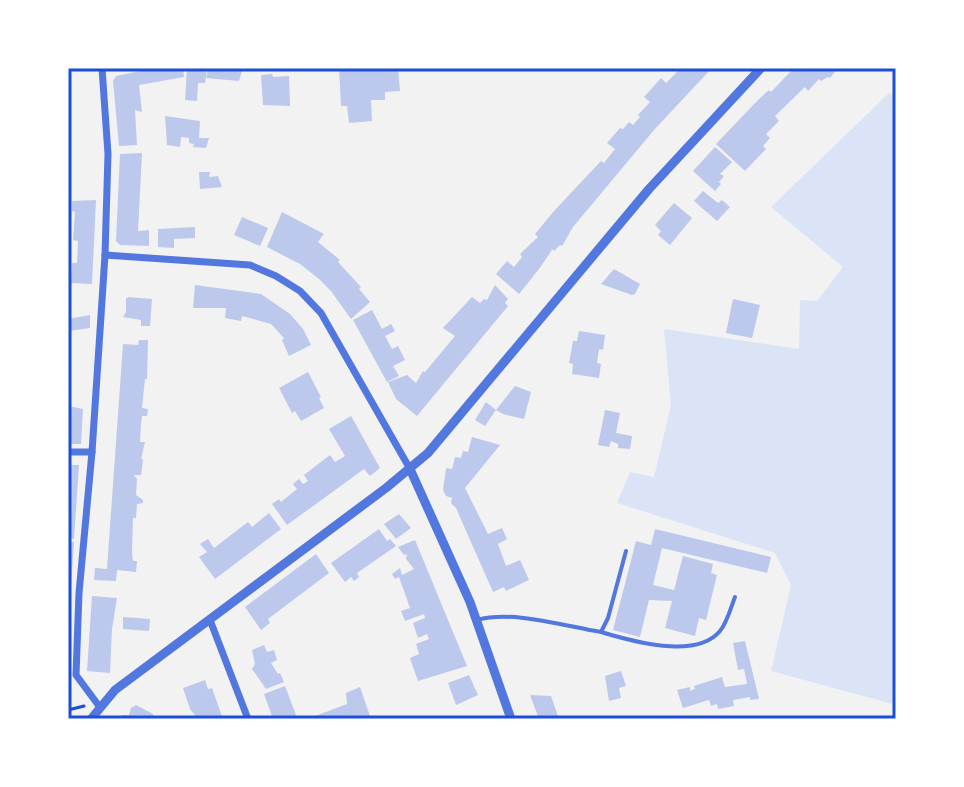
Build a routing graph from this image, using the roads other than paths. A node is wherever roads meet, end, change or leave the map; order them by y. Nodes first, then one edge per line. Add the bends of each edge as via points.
1 (761, 68) edge
2 (104, 69) edge
3 (105, 255) junction
4 (68, 452) edge
5 (92, 452) junction
6 (410, 469) junction
7 (626, 551) dead end
8 (735, 597) dead end
9 (210, 620) junction
10 (477, 620) junction
11 (601, 632) junction
12 (96, 704) junction
13 (91, 719) edge
14 (248, 719) edge
15 (511, 719) edge

1 - 6 street via 649,189
2 - 3 street
3 - 5 street
3 - 6 street via 250,265 300,291 321,313
4 - 5 street
5 - 12 street via 76,675
6 - 9 street
6 - 10 street
7 - 11 lane
8 - 11 lane via 721,631 707,642 639,644
9 - 12 street
9 - 14 street
10 - 11 lane via 510,617
10 - 15 street
12 - 13 street

